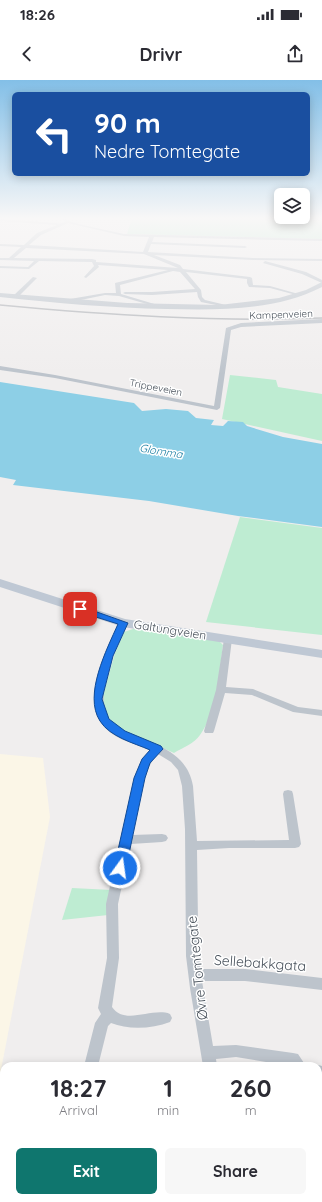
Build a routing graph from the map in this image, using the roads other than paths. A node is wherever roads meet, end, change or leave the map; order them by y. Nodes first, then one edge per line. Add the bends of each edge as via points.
1 (92, 269) edge
2 (135, 269) edge
3 (167, 269) edge
4 (291, 269) edge
5 (175, 270) junction
6 (182, 270) junction
7 (157, 275) junction
8 (86, 277) dead end
9 (35, 278) dead end
10 (322, 283) edge
11 (199, 290) junction
12 (119, 294) junction
13 (0, 295) edge
14 (300, 295) junction
15 (15, 297) junction
16 (66, 301) junction
17 (224, 306) junction
18 (159, 307) junction
19 (322, 322) edge
20 (241, 325) joint
21 (0, 368) edge
22 (0, 583) edge
23 (123, 623) junction
24 (228, 639) junction
25 (322, 654) edge
26 (221, 690) junction
27 (322, 713) edge
28 (209, 731) dead end
29 (158, 749) junction
30 (288, 794) dead end
31 (162, 838) dead end
32 (127, 840) junction
33 (192, 846) junction
34 (195, 975) junction
35 (322, 984) edge
36 (109, 1014) junction
37 (165, 1018) dead end
38 (209, 1060) edge
39 (92, 1062) edge
40 (296, 1062) edge

1 - 8 street
2 - 7 street
3 - 5 street
4 - 10 street
5 - 6 street
5 - 7 street
6 - 11 street
6 - 14 street via 250,278 251,286 270,287
7 - 12 street via 118,284
9 - 15 street
10 - 14 street
11 - 12 street
11 - 17 street via 203,301
12 - 16 street
12 - 18 street
13 - 15 street
14 - 17 street via 261,303
15 - 16 street
16 - 18 street
17 - 18 street
19 - 20 street, Kampenveien
20 - 21 street, Trippeveien via 228,329 218,408
22 - 23 main road, Galtungveien
23 - 24 main road, Galtungveien
23 - 29 street, Øvre Tomtegate via 100,686 100,709 104,720 115,730
24 - 25 main road, Galtungveien
24 - 26 street
26 - 27 street via 253,692 296,710
26 - 28 street
29 - 32 street via 143,767
29 - 33 street, Øvre Tomtegate via 168,753 180,765 186,776
30 - 33 street via 294,844
31 - 32 street
32 - 36 street via 112,904 113,958 104,1003 104,1008
33 - 34 street, Øvre Tomtegate via 192,941
34 - 35 street, Sellebakkgata via 245,975
34 - 38 street, Øvre Tomtegate
36 - 37 street via 128,1021
36 - 39 street via 102,1023
38 - 40 street via 236,1051 293,1059

